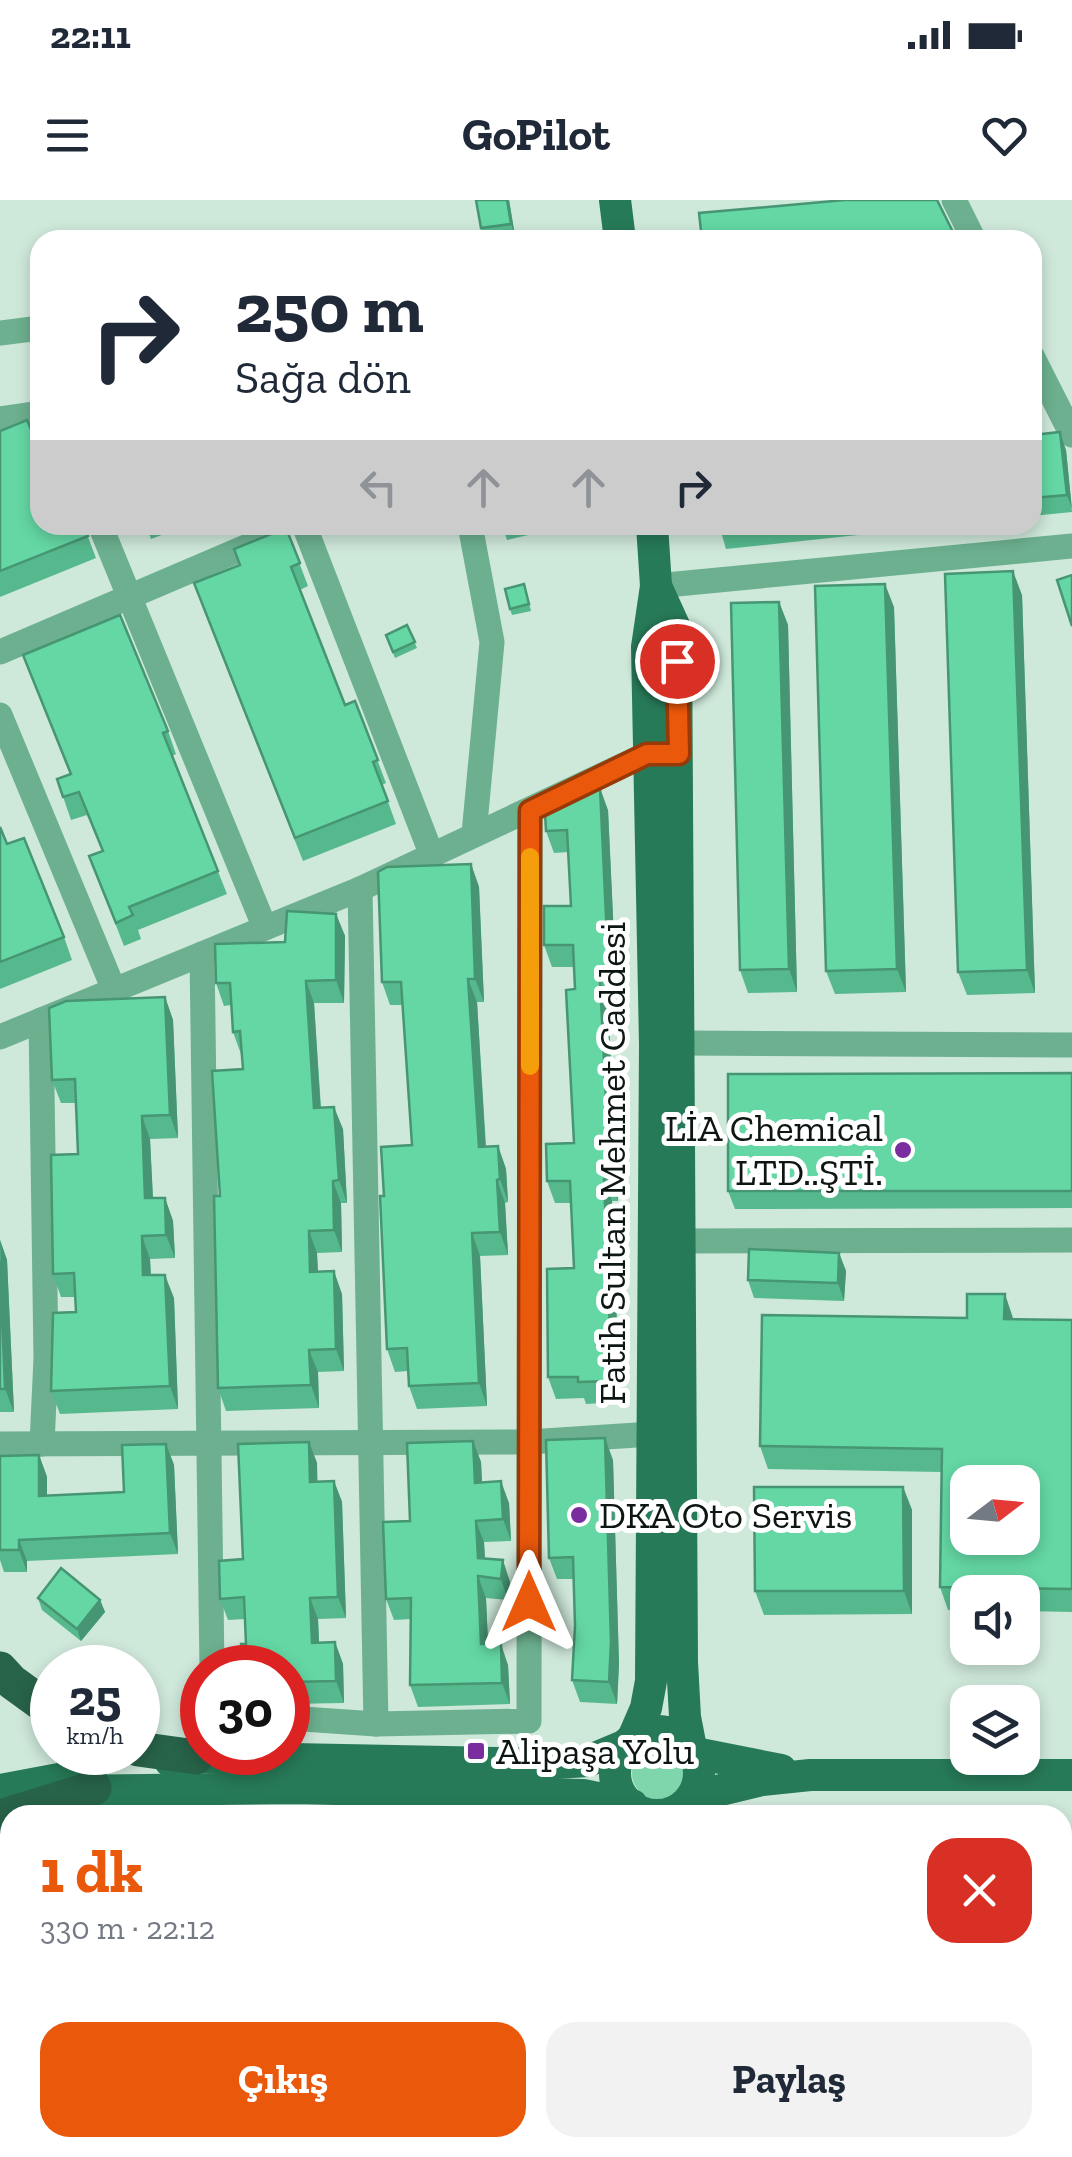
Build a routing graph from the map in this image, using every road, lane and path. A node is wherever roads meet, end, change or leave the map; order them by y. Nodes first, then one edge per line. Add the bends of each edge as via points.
1 (615, 200) edge
2 (954, 200) edge
3 (619, 230) edge
4 (969, 230) edge
5 (30, 329) edge
6 (0, 333) edge
7 (1042, 376) edge
8 (30, 414) edge
9 (0, 418) edge
10 (1072, 435) edge
11 (104, 535) edge
12 (276, 535) edge
13 (304, 535) edge
14 (472, 535) edge
15 (653, 535) edge
16 (1072, 546) edge
17 (656, 586) junction
18 (128, 597) junction
19 (0, 652) edge
20 (0, 715) edge
21 (663, 754) junction
22 (530, 811) junction
23 (474, 834) junction
24 (431, 853) junction
25 (360, 889) junction
26 (265, 928) junction
27 (202, 954) junction
28 (114, 990) junction
29 (41, 1020) junction
30 (0, 1037) edge
31 (668, 1044) junction
32 (1072, 1045) edge
33 (1072, 1240) edge
34 (681, 1241) junction
35 (667, 1433) junction
36 (529, 1442) junction
37 (370, 1443) junction
38 (0, 1444) edge
39 (42, 1444) junction
40 (209, 1444) junction
41 (212, 1645) edge
42 (0, 1669) edge
43 (30, 1695) edge
44 (310, 1720) edge
45 (376, 1724) junction
46 (630, 1741) junction
47 (693, 1750) junction
48 (310, 1759) edge
49 (180, 1760) edge
50 (810, 1775) junction
51 (1072, 1775) edge
52 (94, 1788) junction
53 (0, 1790) edge
54 (0, 1800) edge
55 (39, 1805) edge
56 (618, 1805) edge
57 (631, 1805) edge
58 (685, 1805) edge
59 (688, 1805) edge

1 - 3 main road
2 - 4 street
5 - 6 street
7 - 10 street
8 - 9 street
11 - 18 street
12 - 18 street
13 - 24 street
14 - 23 street via 492,642
15 - 17 main road, Fatih Sultan Mehmet Caddesi
16 - 17 street
17 - 21 main road, Fatih Sultan Mehmet Caddesi via 647,646
18 - 19 street
18 - 26 street
20 - 28 street
21 - 22 street
21 - 31 main road, Fatih Sultan Mehmet Caddesi
22 - 23 street
22 - 36 street
23 - 24 street
24 - 25 street
25 - 26 street
25 - 37 street
26 - 27 street
27 - 28 street
27 - 40 street
28 - 29 street
29 - 30 street
29 - 39 street
31 - 32 street
31 - 34 main road, Fatih Sultan Mehmet Caddesi
31 - 35 main road, Fatih Sultan Mehmet Caddesi
33 - 34 street
34 - 35 main road, Fatih Sultan Mehmet Caddesi
35 - 36 street
35 - 46 main road, Fatih Sultan Mehmet Caddesi via 652,1681
35 - 47 main road, Fatih Sultan Mehmet Caddesi via 685,1717
36 - 37 street
36 - 45 street via 529,1721
37 - 40 street
37 - 45 street
38 - 39 street
39 - 40 street
40 - 41 street
42 - 43 highway
44 - 45 street
46 - 47 main road via 670,1732
46 - 48 main road via 588,1760 541,1764
46 - 57 main road via 616,1776
47 - 50 main road
47 - 58 main road via 699,1776
49 - 53 main road
50 - 51 main road
50 - 59 main road via 762,1780
52 - 54 main road
52 - 55 highway
52 - 56 main road via 583,1795

